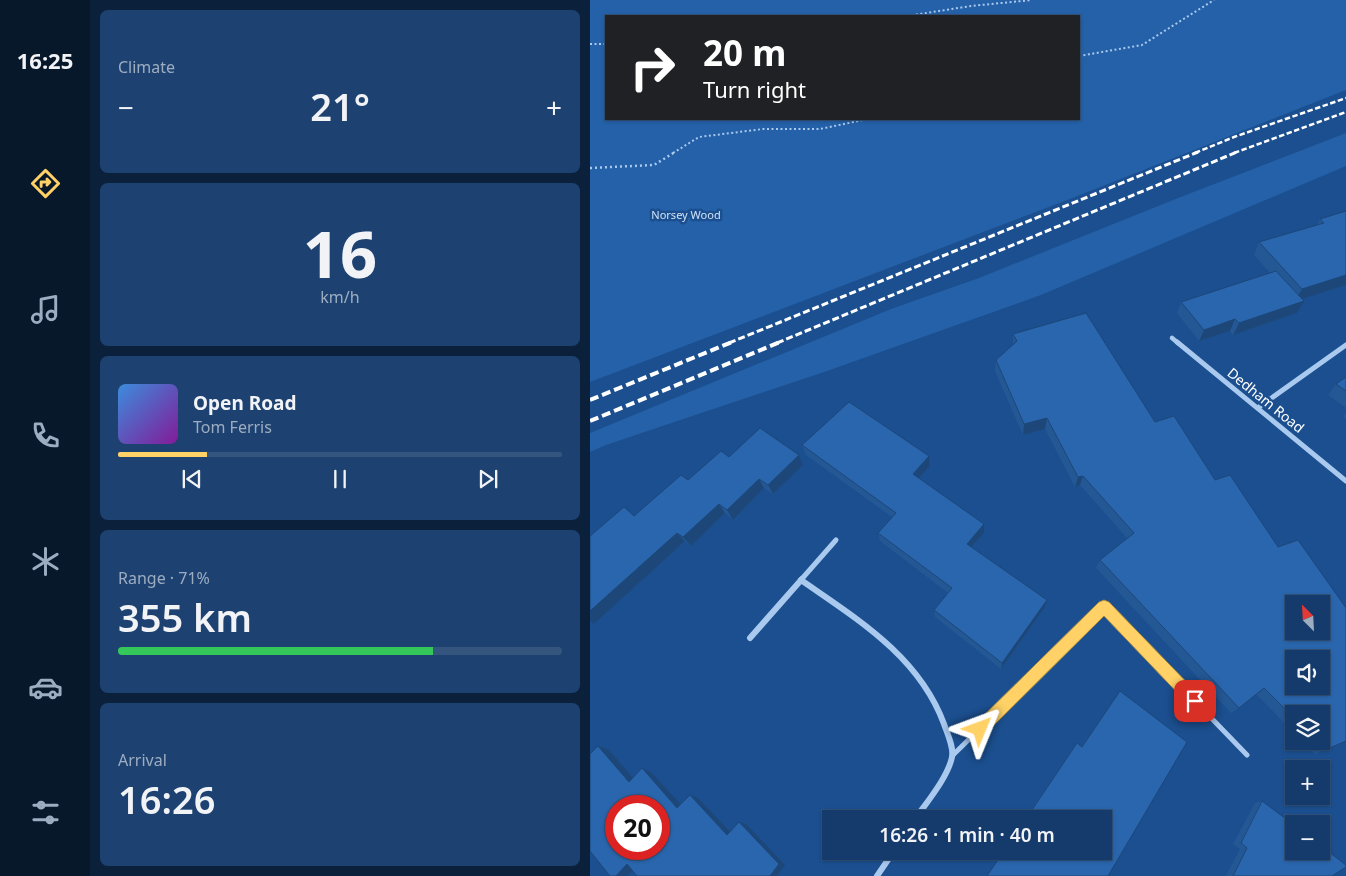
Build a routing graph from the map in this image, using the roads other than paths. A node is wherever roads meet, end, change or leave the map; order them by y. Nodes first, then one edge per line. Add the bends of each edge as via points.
1 (1172, 338) dead end
2 (1346, 345) edge
3 (1258, 407) junction
4 (1346, 480) edge
5 (836, 540) dead end
6 (801, 580) junction
7 (750, 638) dead end
8 (1247, 755) dead end
9 (952, 756) junction
10 (922, 810) edge
11 (888, 860) edge
12 (877, 876) edge

1 - 3 street, Dedham Road
2 - 3 street
3 - 4 street, Dedham Road
5 - 6 street
6 - 7 street
6 - 9 street via 883,639 923,680 942,714
8 - 9 lane via 1104,607
9 - 10 street
11 - 12 street

